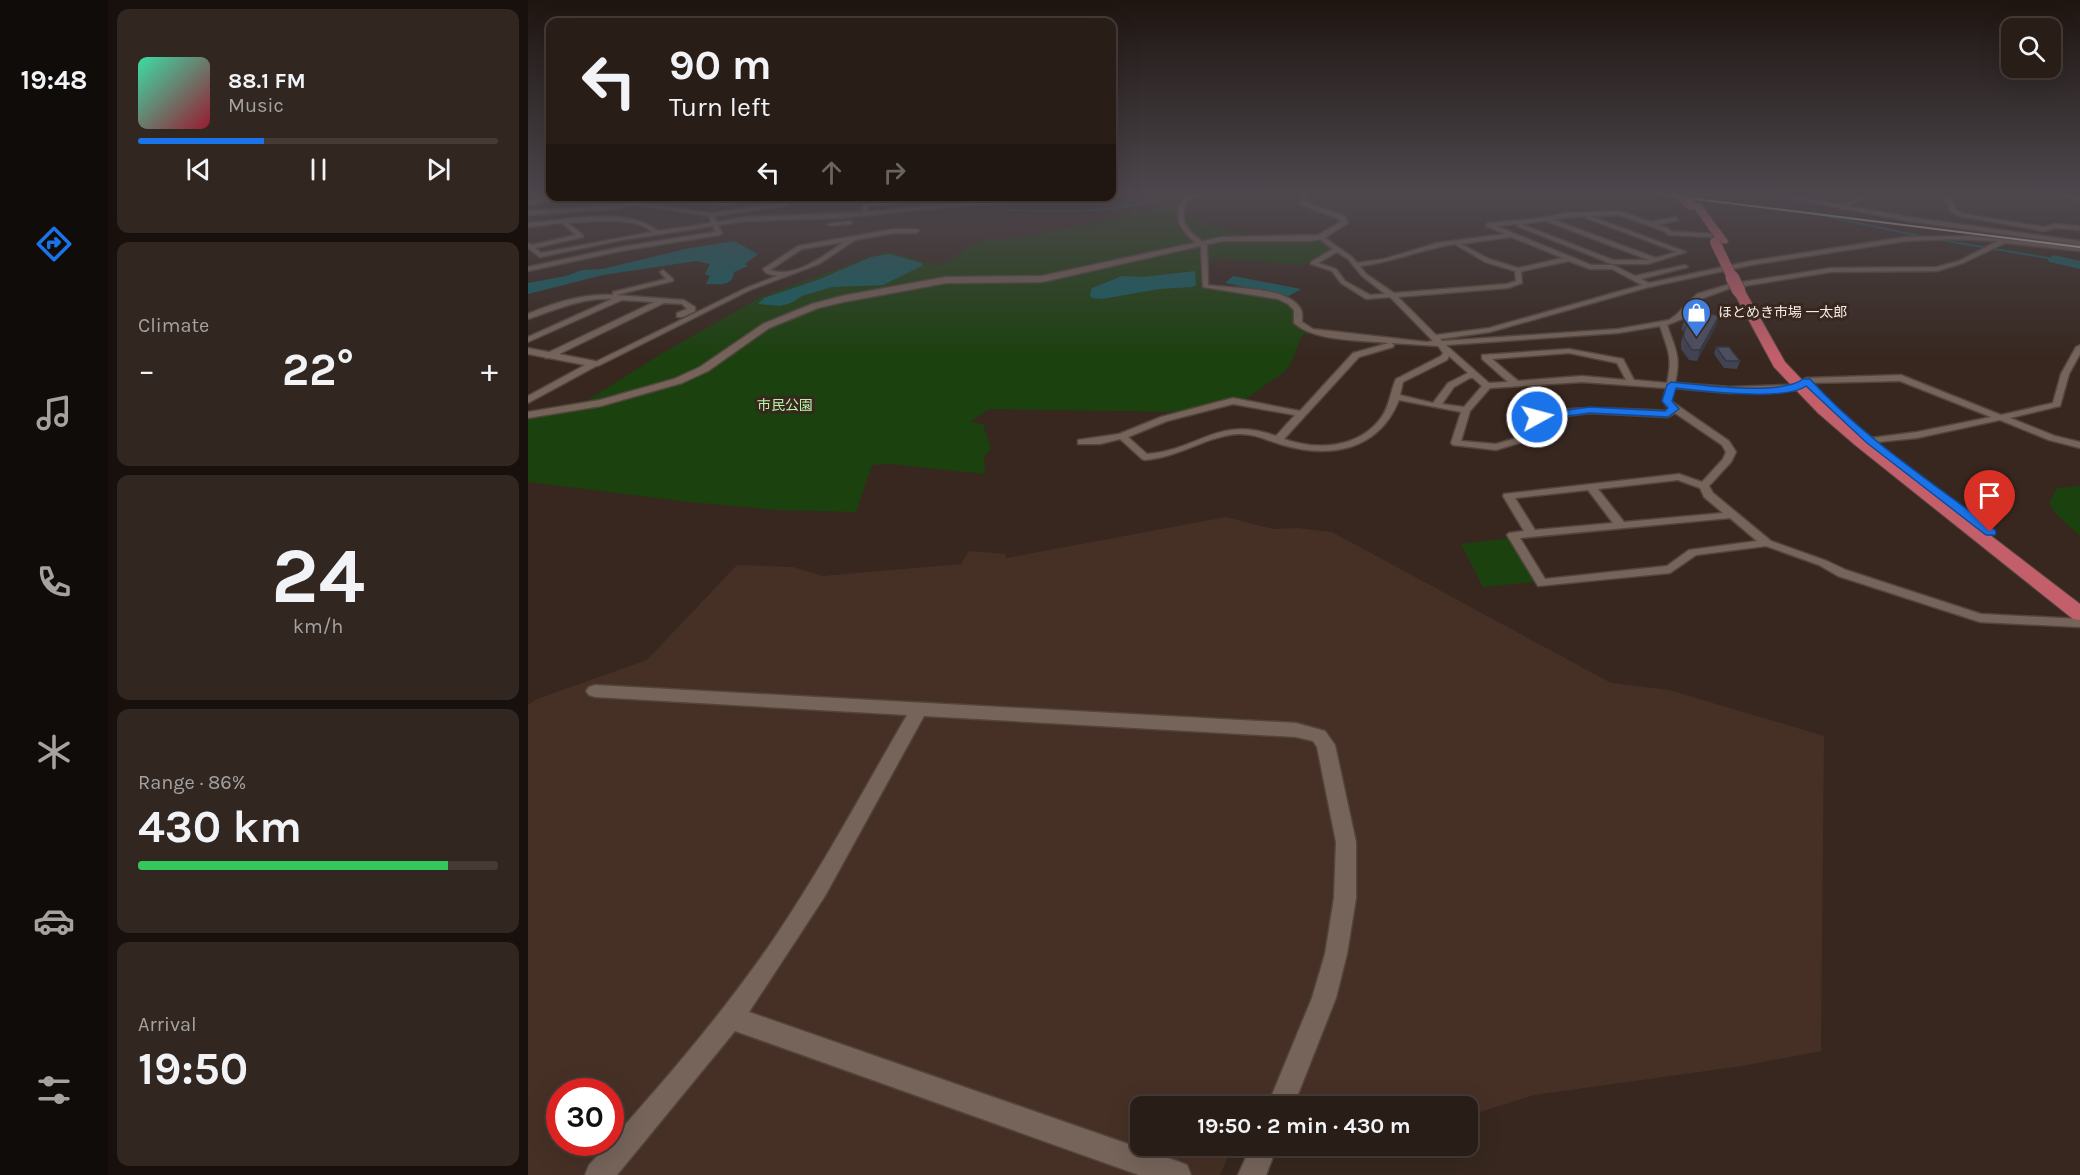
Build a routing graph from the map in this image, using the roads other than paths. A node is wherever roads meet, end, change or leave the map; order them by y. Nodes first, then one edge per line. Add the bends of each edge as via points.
1 (533, 249) edge
2 (570, 249) edge
3 (621, 249) edge
4 (797, 249) edge
5 (838, 249) edge
6 (1179, 249) edge
7 (1204, 249) edge
8 (1337, 249) joint
9 (1424, 249) edge
10 (1465, 249) edge
11 (1545, 249) edge
12 (1578, 249) edge
13 (1619, 249) edge
14 (1674, 249) edge
15 (1721, 249) edge
16 (1842, 249) edge
17 (1988, 249) edge
18 (539, 254) junction
19 (528, 255) edge
20 (1570, 259) junction
21 (563, 262) junction
22 (1356, 265) junction
23 (1660, 266) junction
24 (1685, 267) dead end
25 (528, 269) edge
26 (1519, 270) junction
27 (663, 272) dead end
28 (784, 275) junction
29 (1634, 278) junction
30 (1648, 285) junction
31 (1392, 295) junction
32 (602, 296) junction
33 (621, 297) junction
34 (663, 300) junction
35 (551, 307) junction
36 (528, 311) edge
37 (528, 317) edge
38 (1663, 325) junction
39 (1434, 338) junction
40 (528, 340) edge
41 (1399, 343) junction
42 (1444, 346) junction
43 (2080, 348) edge
44 (528, 351) edge
45 (548, 356) junction
46 (592, 363) junction
47 (1474, 374) junction
48 (1630, 382) junction
49 (1516, 384) junction
50 (1803, 384) junction
51 (1671, 385) junction
52 (1487, 386) junction
53 (1396, 397) junction
54 (528, 400) edge
55 (1436, 405) junction
56 (1674, 409) junction
57 (1466, 410) junction
58 (1302, 414) junction
59 (528, 415) edge
60 (2001, 419) junction
61 (1122, 436) junction
62 (1278, 440) junction
63 (1871, 441) junction
64 (1081, 442) dead end
65 (2080, 445) edge
66 (1704, 486) junction
67 (1591, 487) junction
68 (1731, 515) junction
69 (1620, 525) junction
70 (1532, 534) junction
71 (1767, 543) junction
72 (2080, 601) edge
73 (2080, 614) edge
74 (2080, 623) edge
75 (595, 691) dead end
76 (918, 711) junction
77 (732, 1018) junction
78 (1284, 1096) edge
79 (1260, 1156) edge
80 (599, 1175) edge
81 (1177, 1175) edge
82 (1252, 1175) edge

1 - 18 street
2 - 18 street
3 - 21 street
4 - 28 street via 766,269
5 - 28 street via 817,264
6 - 59 street via 1052,278 946,280 829,302 766,326 704,369 678,381 601,403
7 - 41 street via 1205,286 1287,300 1298,310 1298,323 1311,331
8 - 22 street
8 - 31 street via 1312,263 1334,270 1343,282 1366,297
9 - 22 street
10 - 26 street via 1505,268
11 - 20 street
12 - 23 street via 1612,262
13 - 23 street
14 - 23 street via 1683,252
15 - 50 highway, bridge via 1766,343 1779,364
16 - 30 street
17 - 38 street via 1937,269 1831,270 1730,286 1700,296 1679,317
18 - 19 street
18 - 21 street
20 - 26 street
20 - 29 street via 1590,267 1613,267
21 - 25 street
22 - 31 street
23 - 24 street
23 - 29 street
26 - 31 street via 1520,282 1508,286
27 - 32 street via 671,280
28 - 46 street via 748,288
29 - 30 street
30 - 39 street via 1490,330
31 - 39 street
32 - 33 street
32 - 35 street
33 - 34 street
33 - 40 street
34 - 45 street
34 - 46 street via 684,302 692,309
35 - 36 street
35 - 37 street
38 - 42 street
38 - 51 street via 1674,356
39 - 42 street
41 - 42 street
41 - 58 street via 1356,355
42 - 47 street
42 - 53 street via 1444,358 1399,381
43 - 60 street via 2065,374 2057,404
44 - 45 street
45 - 46 street
46 - 54 street
47 - 52 street
47 - 55 street via 1450,384
48 - 49 street via 1582,379
48 - 49 street via 1620,361 1569,351 1485,357
48 - 51 street
49 - 52 street
50 - 51 street via 1730,390
50 - 60 street via 1901,378
50 - 63 highway
50 - 73 highway via 1860,442
51 - 56 street via 1667,401
52 - 57 street
53 - 55 street
53 - 62 street via 1371,436 1354,444 1318,449
55 - 57 street
56 - 57 street via 1668,414 1590,410 1537,417 1534,420 1546,432 1496,447 1456,443
56 - 66 street via 1726,443 1731,452
58 - 61 street via 1233,401 1164,419
58 - 62 street
60 - 63 street
60 - 65 street
61 - 62 street via 1145,457 1170,455 1232,432 1257,432
61 - 64 street
63 - 72 highway
66 - 67 street via 1679,477
66 - 68 street via 1708,495
67 - 69 street
67 - 70 street via 1508,496
68 - 69 street
68 - 71 street
69 - 70 street
70 - 71 street via 1513,535 1542,583 1670,569 1693,552
71 - 74 street via 1842,573 1980,618
75 - 76 street
76 - 77 street via 811,900
76 - 78 street via 1296,730 1319,736 1326,745 1346,842 1345,898 1324,999
77 - 80 street
77 - 81 street
79 - 82 street

